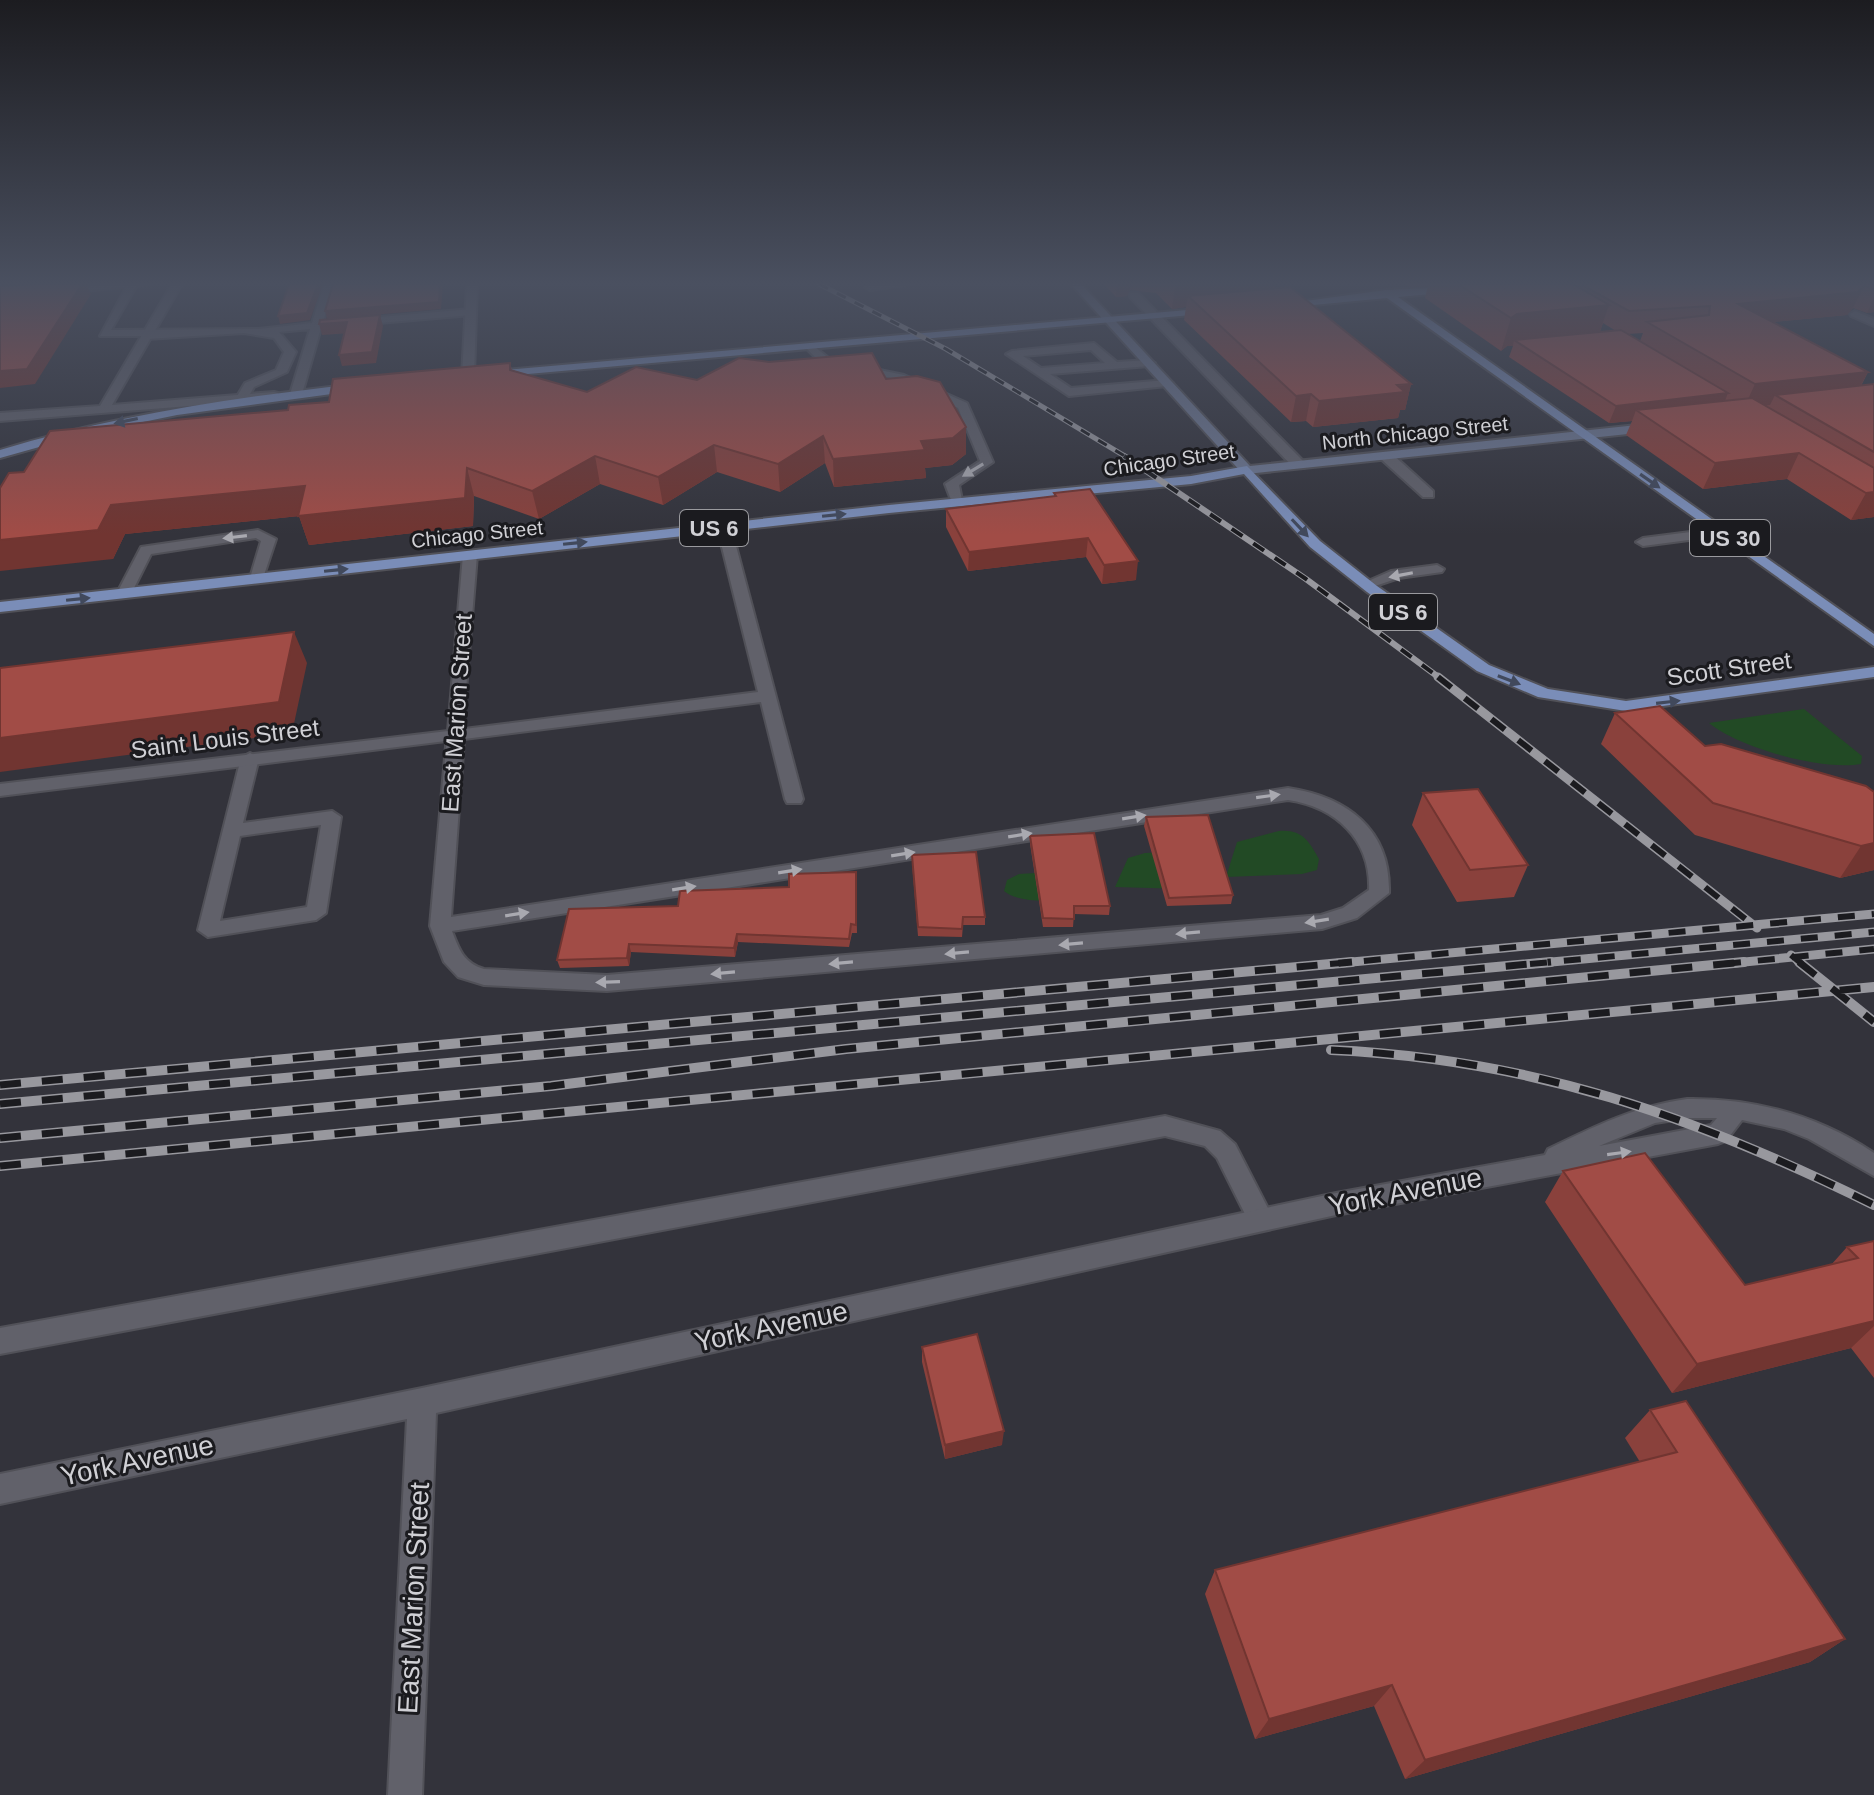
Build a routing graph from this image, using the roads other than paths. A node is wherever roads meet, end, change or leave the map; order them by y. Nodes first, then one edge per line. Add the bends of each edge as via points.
1 (128, 368) edge
2 (283, 368) edge
3 (301, 368) edge
4 (468, 368) edge
5 (569, 368) edge
6 (836, 368) edge
7 (1032, 368) edge
8 (1083, 368) edge
9 (1153, 368) edge
10 (1205, 368) edge
11 (1491, 368) edge
12 (533, 371) junction
13 (1038, 372) junction
14 (468, 376) junction
15 (453, 378) edge
16 (1167, 383) junction
17 (374, 386) edge
18 (536, 388) edge
19 (291, 394) junction
20 (242, 398) junction
21 (105, 407) junction
22 (0, 417) edge
23 (1676, 425) edge
24 (1586, 435) junction
25 (0, 454) edge
26 (1386, 456) junction
27 (1299, 465) junction
28 (1247, 470) junction
29 (1428, 494) dead end
30 (958, 502) junction
31 (724, 527) junction
32 (1722, 532) junction
33 (1643, 542) dead end
34 (470, 555) junction
35 (1437, 569) dead end
36 (257, 578) junction
37 (1366, 585) junction
38 (125, 593) junction
39 (0, 607) edge
40 (1874, 641) edge
41 (1874, 672) edge
42 (768, 696) junction
43 (456, 735) junction
44 (250, 758) junction
45 (0, 790) edge
46 (794, 799) dead end
47 (232, 831) junction
48 (440, 926) junction
49 (1874, 1166) edge
50 (1261, 1220) junction
51 (0, 1341) edge
52 (422, 1402) junction
53 (0, 1489) edge
54 (405, 1795) edge

1 - 21 street
2 - 20 street via 249,385
3 - 19 street
4 - 14 street
5 - 12 main road
6 -> 30 street via 904,378 963,406 987,462 952,484
7 - 13 street
8 - 13 street
9 - 16 street
10 - 27 street
11 - 24 main road, US 30
12 - 14 main road
12 - 18 street
13 - 16 street via 1069,392
14 - 15 main road
16 - 28 street
17 - 19 main road
19 - 20 street
19 -> 25 main road via 180,410
20 - 21 street
21 - 22 street
23 - 24 street, North Chicago Street
24 - 26 street, North Chicago Street
24 -> 32 main road, US 30
26 - 27 street, North Chicago Street
26 - 29 street
27 - 28 street, North Chicago Street
28 - 30 main road, Chicago Street / US 6
28 -> 37 main road, US 6 via 1315,544
31 -> 30 main road, Chicago Street / US 6
34 -> 31 main road, Chicago Street / US 6
31 - 42 street
32 - 33 street
32 - 40 main road, US 30
36 -> 34 main road, Chicago Street / US 6
34 - 43 street, East Marion Street
35 -> 37 street via 1396,574
36 - 38 main road, Chicago Street / US 6
36 -> 38 street via 269,539 258,534 146,550
37 -> 41 main road, Scott Street / US 6 via 1498,677 1544,693 1626,706
39 -> 38 main road, Chicago Street / US 6
42 - 43 street, Saint Louis Street
42 - 46 street
43 - 44 street, Saint Louis Street
43 - 48 street, East Marion Street
44 - 45 street, Saint Louis Street
44 - 47 street
47 - 47 street via 332,817 316,913 208,930
48 -> 48 street via 1288,794 1320,799 1354,820 1382,879 1379,893 1368,902 1322,922 607,983 509,980 465,971 451,957
49 - 50 street, York Avenue via 1787,1118 1735,1112 1718,1134
50 - 51 street via 1226,1151 1212,1138 1165,1126
50 - 52 street, York Avenue
52 - 53 street, York Avenue
52 - 54 street, East Marion Street

